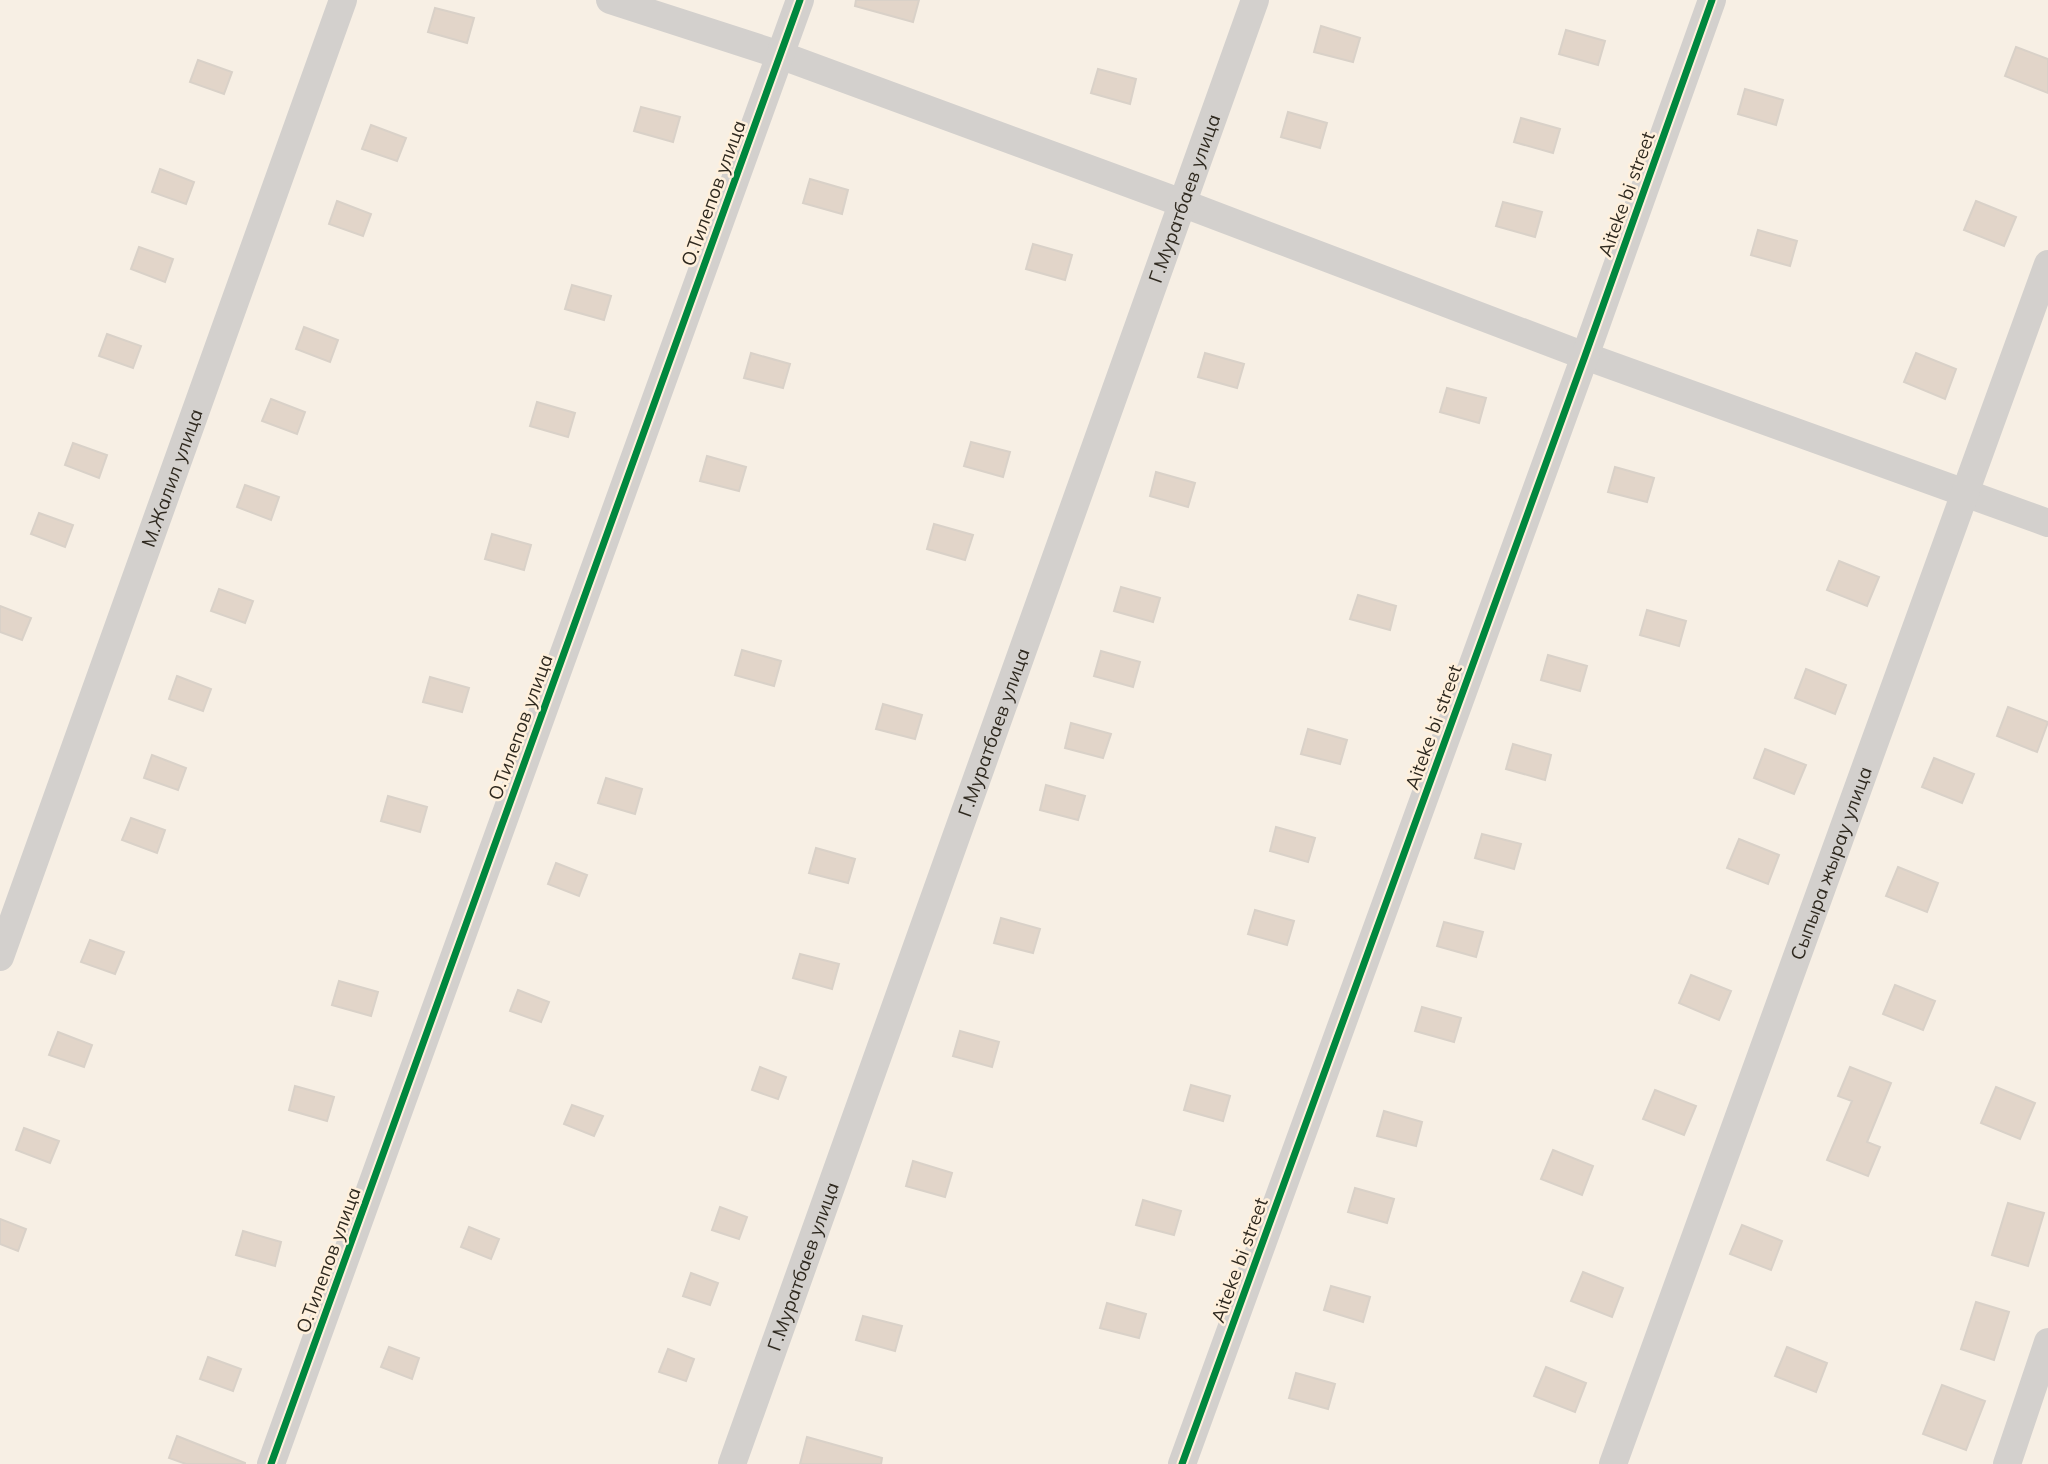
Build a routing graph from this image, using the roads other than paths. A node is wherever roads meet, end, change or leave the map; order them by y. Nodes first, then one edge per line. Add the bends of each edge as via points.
1 (343, 0) edge
2 (610, 0) edge
3 (800, 0) edge
4 (1255, 0) edge
5 (1712, 0) edge
6 (780, 55) junction
7 (1182, 203) junction
8 (2048, 264) edge
9 (1585, 356) junction
10 (1965, 493) junction
11 (2048, 523) edge
12 (0, 957) edge
13 (2048, 1342) edge
14 (271, 1464) edge
15 (732, 1464) edge
16 (1182, 1464) edge
17 (1613, 1464) edge
18 (2007, 1464) edge

1 - 12 street, М.Жалил улица
2 - 6 street
3 - 6 street, О.Тилепов улица
4 - 7 street, Г.Муратбаев улица
5 - 9 street, Aiteke bi street
6 - 7 street
6 - 14 street, О.Тилепов улица
7 - 9 street
7 - 15 street, Г.Муратбаев улица
8 - 10 street, Сыпыра жырау улица
9 - 10 street
9 - 16 street, Aiteke bi street
10 - 11 street
10 - 17 street, Сыпыра жырау улица
13 - 18 street

